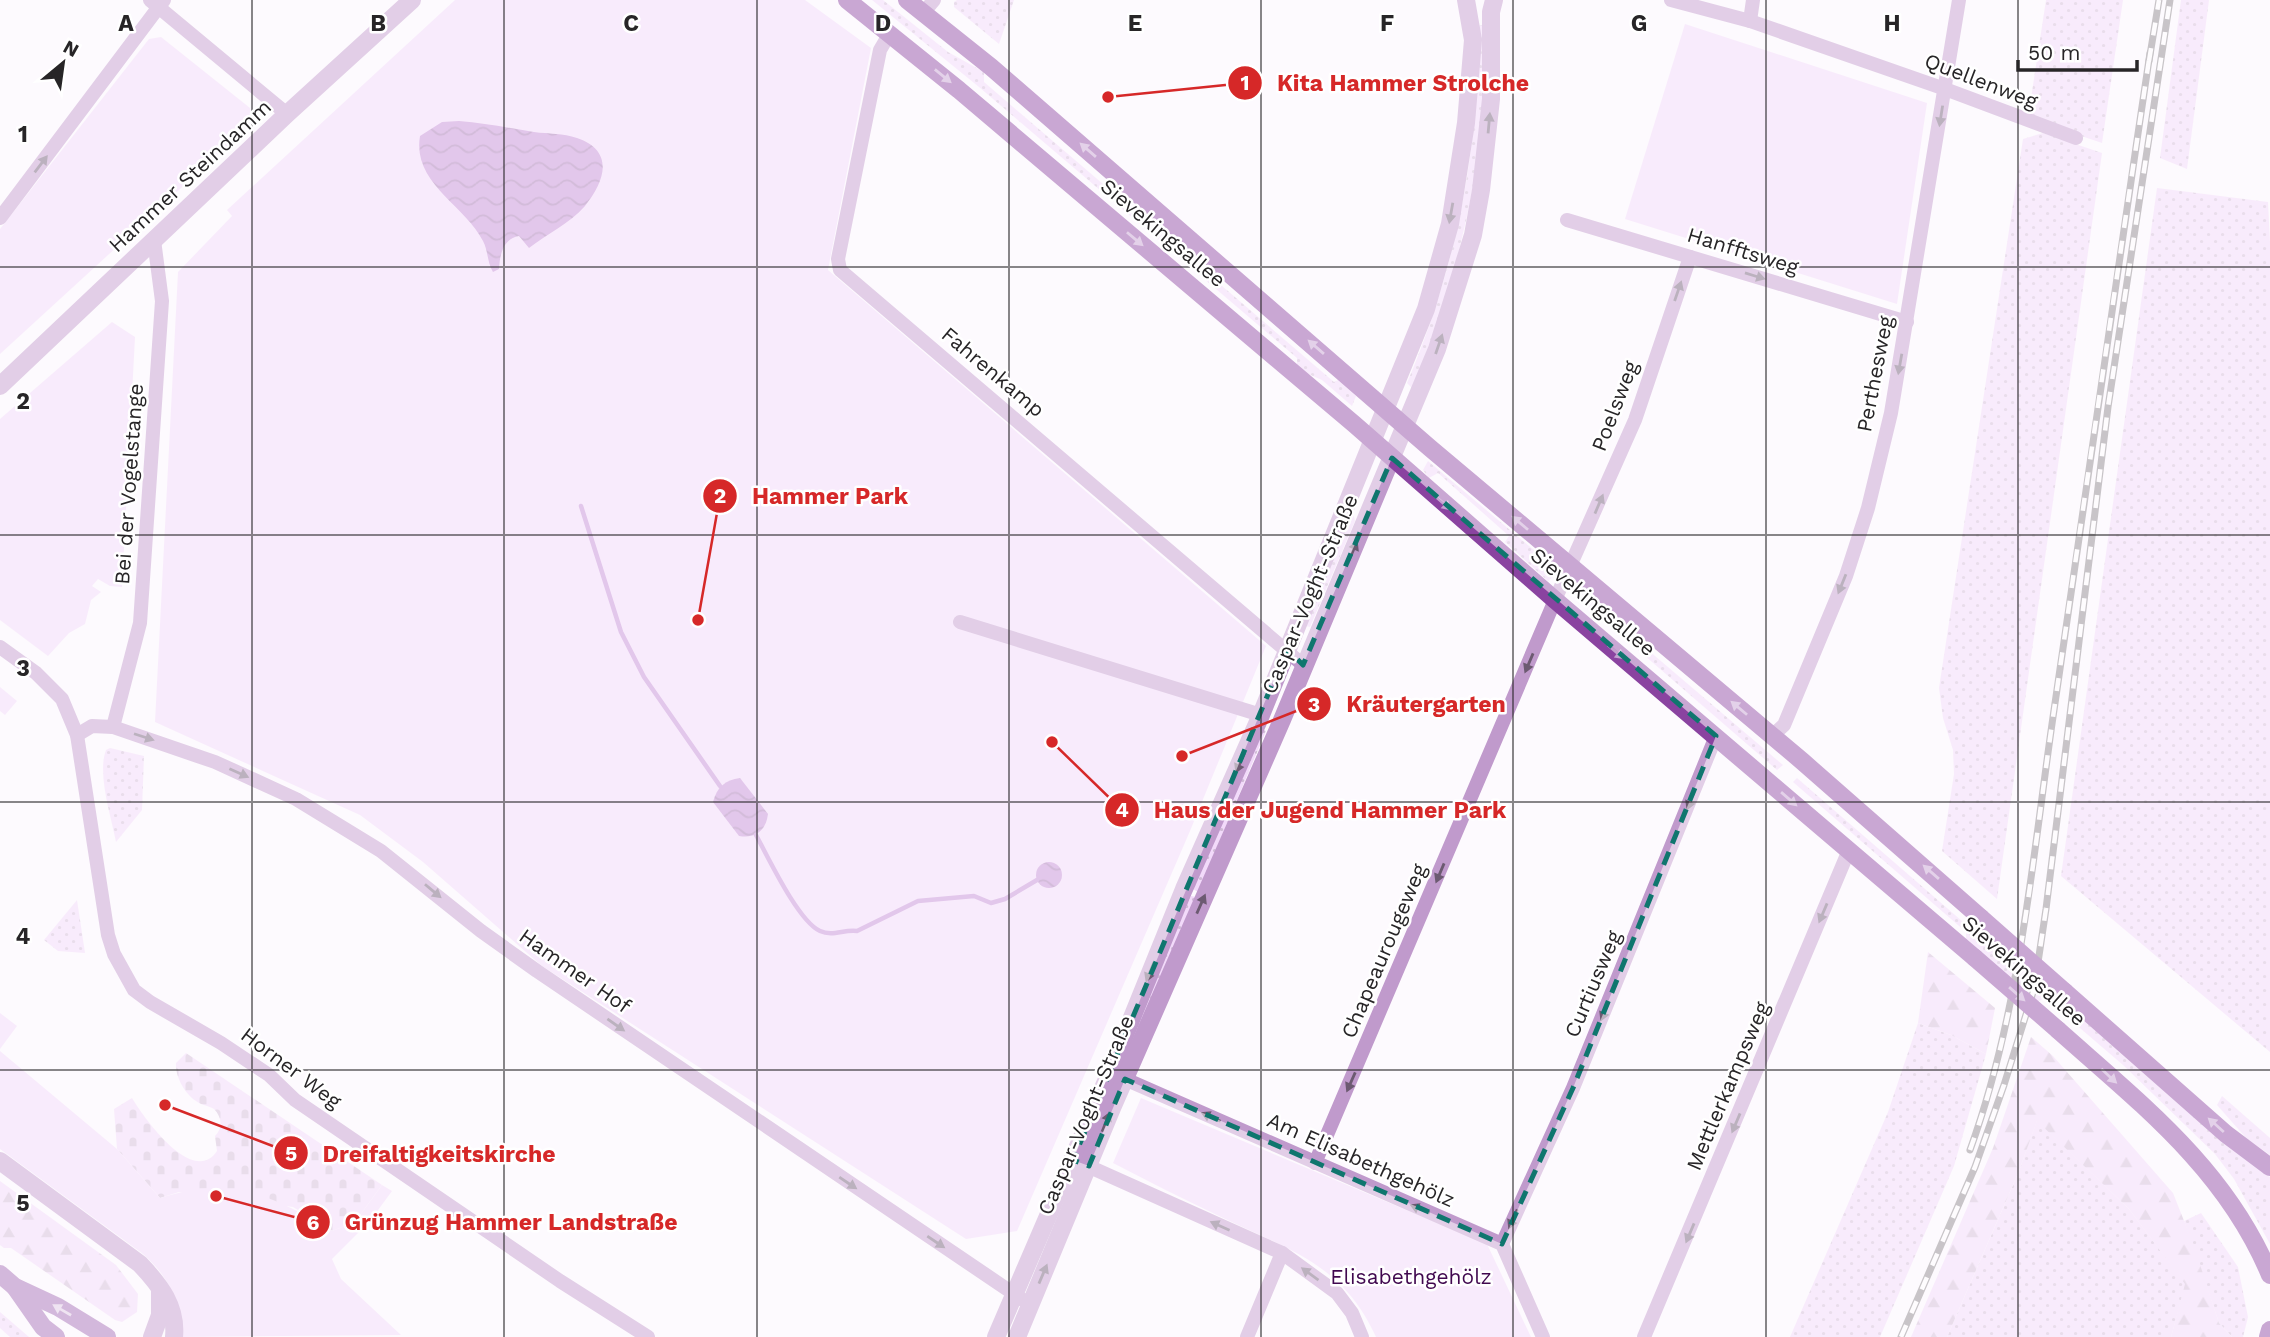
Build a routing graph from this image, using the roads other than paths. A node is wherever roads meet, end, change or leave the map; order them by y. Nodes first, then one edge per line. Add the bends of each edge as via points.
1 (412, 0) edge
2 (846, 0) edge
3 (907, 0) edge
4 (1466, 0) edge
5 (1494, 0) edge
6 (1671, 0) edge
7 (1753, 0) edge
8 (1959, 0) edge
9 (157, 2) edge
10 (929, 6) edge
11 (1750, 22) junction
12 (890, 33) junction
13 (1945, 89) junction
14 (287, 114) junction
15 (2076, 138) dead end
16 (0, 218) edge
17 (1567, 220) dead end
18 (154, 240) junction
19 (1690, 257) junction
20 (1907, 322) junction
21 (0, 386) edge
22 (1387, 409) junction
23 (1406, 426) junction
24 (1374, 442) junction
25 (1392, 458) junction
26 (1572, 567) junction
27 (1555, 600) junction
28 (960, 622) dead end
29 (0, 647) edge
30 (1287, 649) junction
31 (1303, 665) junction
32 (1261, 715) junction
33 (113, 727) junction
34 (77, 735) junction
35 (1772, 736) junction
36 (1716, 737) junction
37 (1849, 850) junction
38 (1118, 1076) junction
39 (0, 1161) edge
40 (1081, 1163) junction
41 (1315, 1164) junction
42 (2270, 1167) edge
43 (1502, 1244) junction
44 (1282, 1253) junction
45 (0, 1274) edge
46 (2270, 1275) edge
47 (15, 1287) junction
48 (159, 1287) junction
49 (1022, 1300) junction
50 (2270, 1330) edge
51 (56, 1337) edge
52 (107, 1337) edge
53 (152, 1337) edge
54 (174, 1337) edge
55 (648, 1337) edge
56 (996, 1337) edge
57 (1017, 1337) edge
58 (1247, 1337) edge
59 (1362, 1337) edge
60 (1543, 1337) edge
61 (1644, 1337) edge
62 (2268, 1337) edge

1 - 14 street, Hammer Steindamm
2 - 12 main road, Sievekingsallee
3 - 10 main road, Sievekingsallee
4 -> 22 street, Caspar-Voght-Straße via 1473,40 1450,224 1426,309
23 -> 5 street, Caspar-Voght-Straße via 1473,235 1491,99
6 - 11 street, Quellenweg
7 - 11 street
8 - 13 street, Perthesweg
9 - 14 street
16 -> 9 street
22 -> 10 main road, Sievekingsallee via 1000,75
11 - 13 street, Quellenweg
12 -> 24 main road, Sievekingsallee
12 - 30 street, Fahrenkamp via 880,50 838,259 840,270
13 - 15 street, Quellenweg
13 -> 20 street, Perthesweg
14 - 18 street, Hammer Steindamm
17 - 19 street, Hanfftsweg
18 - 21 street, Hammer Steindamm
18 - 33 street, Bei der Vogelstange via 162,300 140,623
19 -> 20 street, Hanfftsweg
26 -> 19 street, Poelsweg via 1635,421
20 -> 35 street, Perthesweg via 1891,413 1846,576 1784,725
22 - 23 main road, Sievekingsallee
22 - 24 street, Caspar-Voght-Straße
23 - 25 street, Caspar-Voght-Straße
26 -> 23 main road, Sievekingsallee
24 - 25 main road, Sievekingsallee
24 - 30 street, Caspar-Voght-Straße
25 -> 27 main road, Sievekingsallee
31 -> 25 street, Caspar-Voght-Straße
26 - 27 street, Poelsweg
35 -> 26 main road, Sievekingsallee
27 -> 36 main road, Sievekingsallee
27 -> 41 street, Chapeaurougeweg
28 - 32 street, Caspar-Voght-Straße
29 - 34 street, Horner Weg via 62,699
30 - 31 street, Fahrenkamp
30 - 32 street, Caspar-Voght-Straße
38 -> 31 street, Caspar-Voght-Straße
32 -> 38 street, Caspar-Voght-Straße via 1184,889
33 - 34 street, Hammer Hof via 92,726
33 -> 49 street, Hammer Hof via 215,762 296,799 381,851 537,971
34 - 55 street, Horner Weg via 108,935 134,990 269,1075 295,1100
42 -> 35 main road, Sievekingsallee, bridge via 2226,1134
36 -> 37 main road, Sievekingsallee
36 -> 43 street, Curtiusweg via 1573,1088
37 -> 46 main road, Sievekingsallee, bridge via 2058,1030 2197,1158 2240,1217
37 -> 61 street, Mettlerkampsweg
38 - 40 street, Caspar-Voght-Straße
41 -> 38 street, Am Elisabethgehölz
39 - 48 street via 133,1258
44 -> 40 street
40 - 49 street, Caspar-Voght-Straße
43 -> 41 street, Am Elisabethgehölz
43 - 60 street
44 - 58 street
59 -> 44 street via 1337,1293
45 - 47 main road
47 - 51 main road via 43,1327
52 -> 47 main road
48 - 53 street via 160,1315
48 - 54 street via 173,1312
49 - 56 street, Caspar-Voght-Straße
49 - 57 street, Caspar-Voght-Straße
50 - 62 main road

